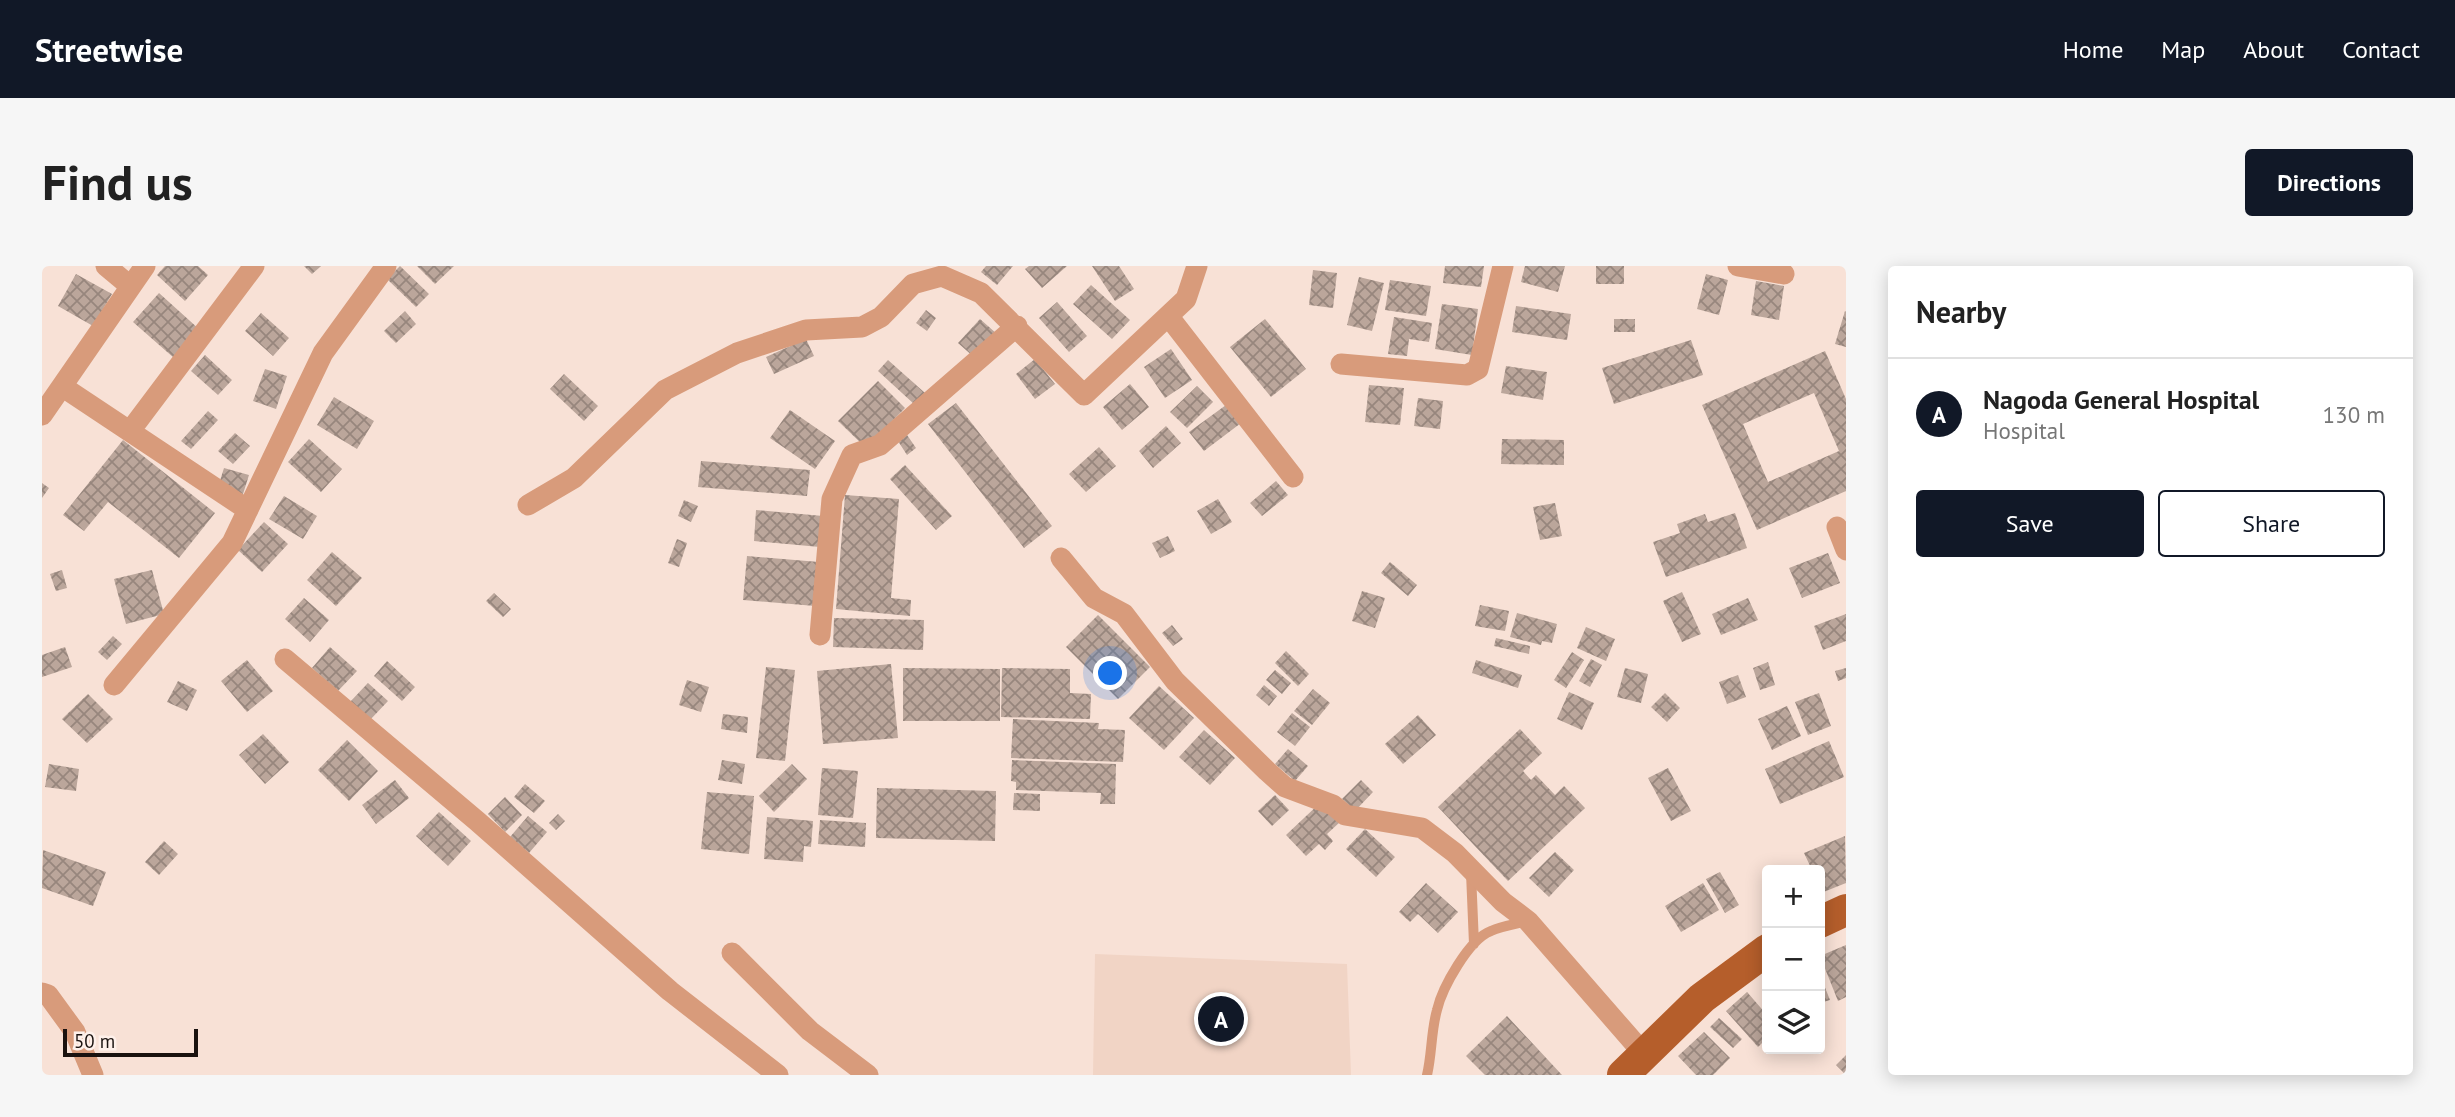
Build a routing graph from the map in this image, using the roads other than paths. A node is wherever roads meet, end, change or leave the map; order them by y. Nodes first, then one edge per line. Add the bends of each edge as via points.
1 (106, 266) edge
2 (145, 266) edge
3 (254, 266) edge
4 (386, 266) edge
5 (1197, 266) edge
6 (1503, 266) edge
7 (1738, 266) edge
8 (1784, 274) dead end
9 (131, 286) junction
10 (1169, 317) junction
11 (1017, 326) junction
12 (1340, 364) dead end
13 (63, 387) junction
14 (42, 415) edge
15 (130, 431) junction
16 (1293, 477) dead end
17 (528, 505) dead end
18 (248, 510) junction
19 (1837, 527) dead end
20 (1846, 550) edge
21 (1061, 558) dead end
22 (820, 635) dead end
23 (285, 659) dead end
24 (114, 685) dead end
25 (1471, 870) junction
26 (1846, 910) edge
27 (1825, 920) edge
28 (1528, 921) junction
29 (1474, 944) junction
30 (733, 953) dead end
31 (1762, 953) edge
32 (42, 993) edge
33 (1634, 1065) edge
34 (93, 1075) edge
35 (778, 1075) edge
36 (868, 1075) edge
37 (1427, 1075) edge

1 - 9 street
2 - 9 street
3 - 15 street
4 - 18 street via 323,353
5 - 10 street via 1186,299
6 - 12 street via 1478,369 1467,375
7 - 8 street
9 - 13 street
10 - 11 street via 1084,395
10 - 16 street
11 - 17 street via 981,293 942,276 913,284 881,317 862,327 806,330 737,353 665,390 574,478
11 - 22 street via 880,444 852,455 832,499
13 - 14 street
13 - 15 street
15 - 18 street
18 - 24 street via 232,543
19 - 20 street
21 - 25 street via 1094,598 1124,614 1175,681 1285,787 1345,814 1422,828
23 - 35 street via 670,990
25 - 28 street
25 - 29 lane
26 - 27 main road
28 - 29 lane via 1489,931
28 - 33 street
29 - 37 lane via 1449,980 1437,1009
30 - 36 street via 810,1031
31 - 33 main road via 1702,998
32 - 34 street via 75,1032

